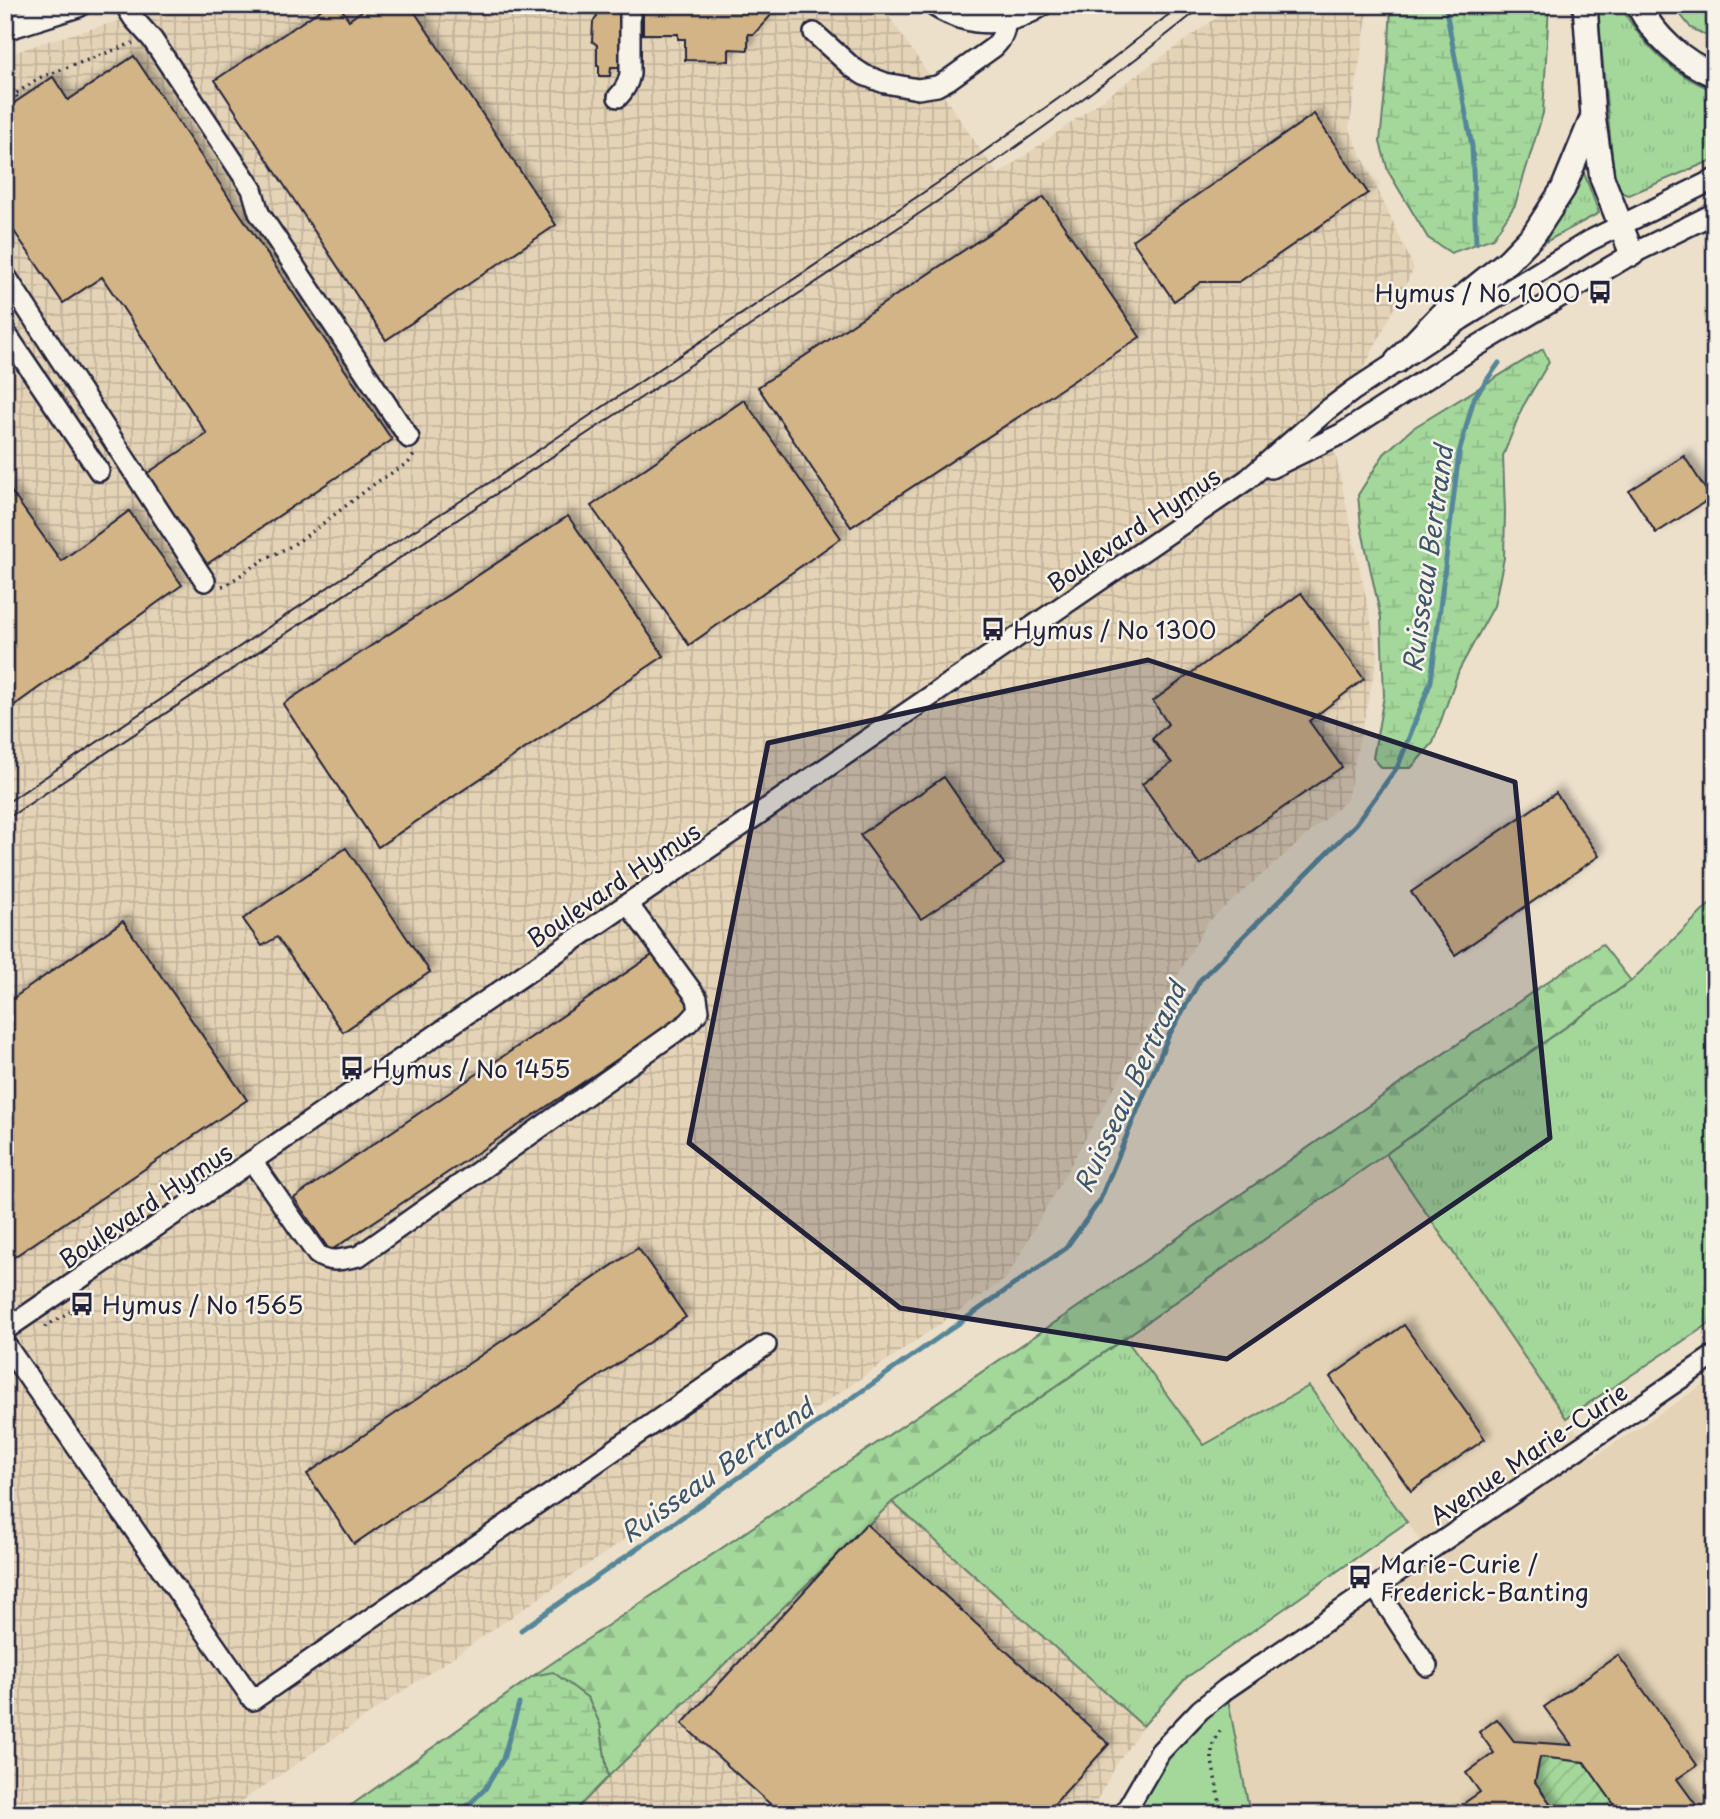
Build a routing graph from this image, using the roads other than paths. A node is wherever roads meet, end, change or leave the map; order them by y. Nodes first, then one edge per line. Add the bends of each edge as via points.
1 (78, 5) edge
2 (125, 5) edge
3 (630, 5) edge
4 (936, 5) edge
5 (1040, 5) edge
6 (1585, 5) edge
7 (1638, 5) edge
8 (1005, 20) junction
9 (5, 28) edge
10 (814, 33) dead end
11 (1715, 75) edge
12 (618, 96) dead end
13 (1593, 116) junction
14 (1715, 179) edge
15 (1715, 213) edge
16 (1620, 226) junction
17 (1632, 254) junction
18 (5, 275) edge
19 (5, 332) edge
20 (1397, 361) junction
21 (409, 438) road end
22 (99, 471) dead end
23 (1248, 479) junction
24 (205, 581) road end
25 (628, 904) junction
26 (252, 1161) junction
27 (5, 1330) edge
28 (5, 1344) edge
29 (766, 1345) dead end
30 (1715, 1355) edge
31 (1375, 1587) junction
32 (1427, 1666) dead end
33 (1124, 1814) edge

1 - 9 main road
2 - 21 street via 252,189 258,213
3 - 12 street via 630,74
4 - 8 main road via 971,19
5 - 8 main road
6 - 13 main road
7 - 11 main road via 1667,44
8 - 10 street via 1005,32 994,47 948,80 918,89 864,75
13 - 16 main road via 1602,178
13 - 20 main road via 1563,189 1534,234 1442,314
14 - 16 street, Boulevard Hymus
15 - 17 street, Boulevard Hymus
16 - 17 main road
16 - 20 street, Boulevard Hymus
17 - 23 street, Boulevard Hymus via 1474,348 1341,435
18 - 24 street
19 - 22 street
20 - 23 street, Boulevard Hymus via 1326,411
23 - 25 street, Boulevard Hymus
25 - 26 street, Boulevard Hymus
25 - 26 street via 697,998 699,1011 359,1256 325,1260 317,1254
26 - 27 street, Boulevard Hymus
28 - 29 street via 253,1700
30 - 31 street, Avenue Marie-Curie
31 - 32 street
31 - 33 street, Avenue Marie-Curie via 1200,1710 1160,1752

